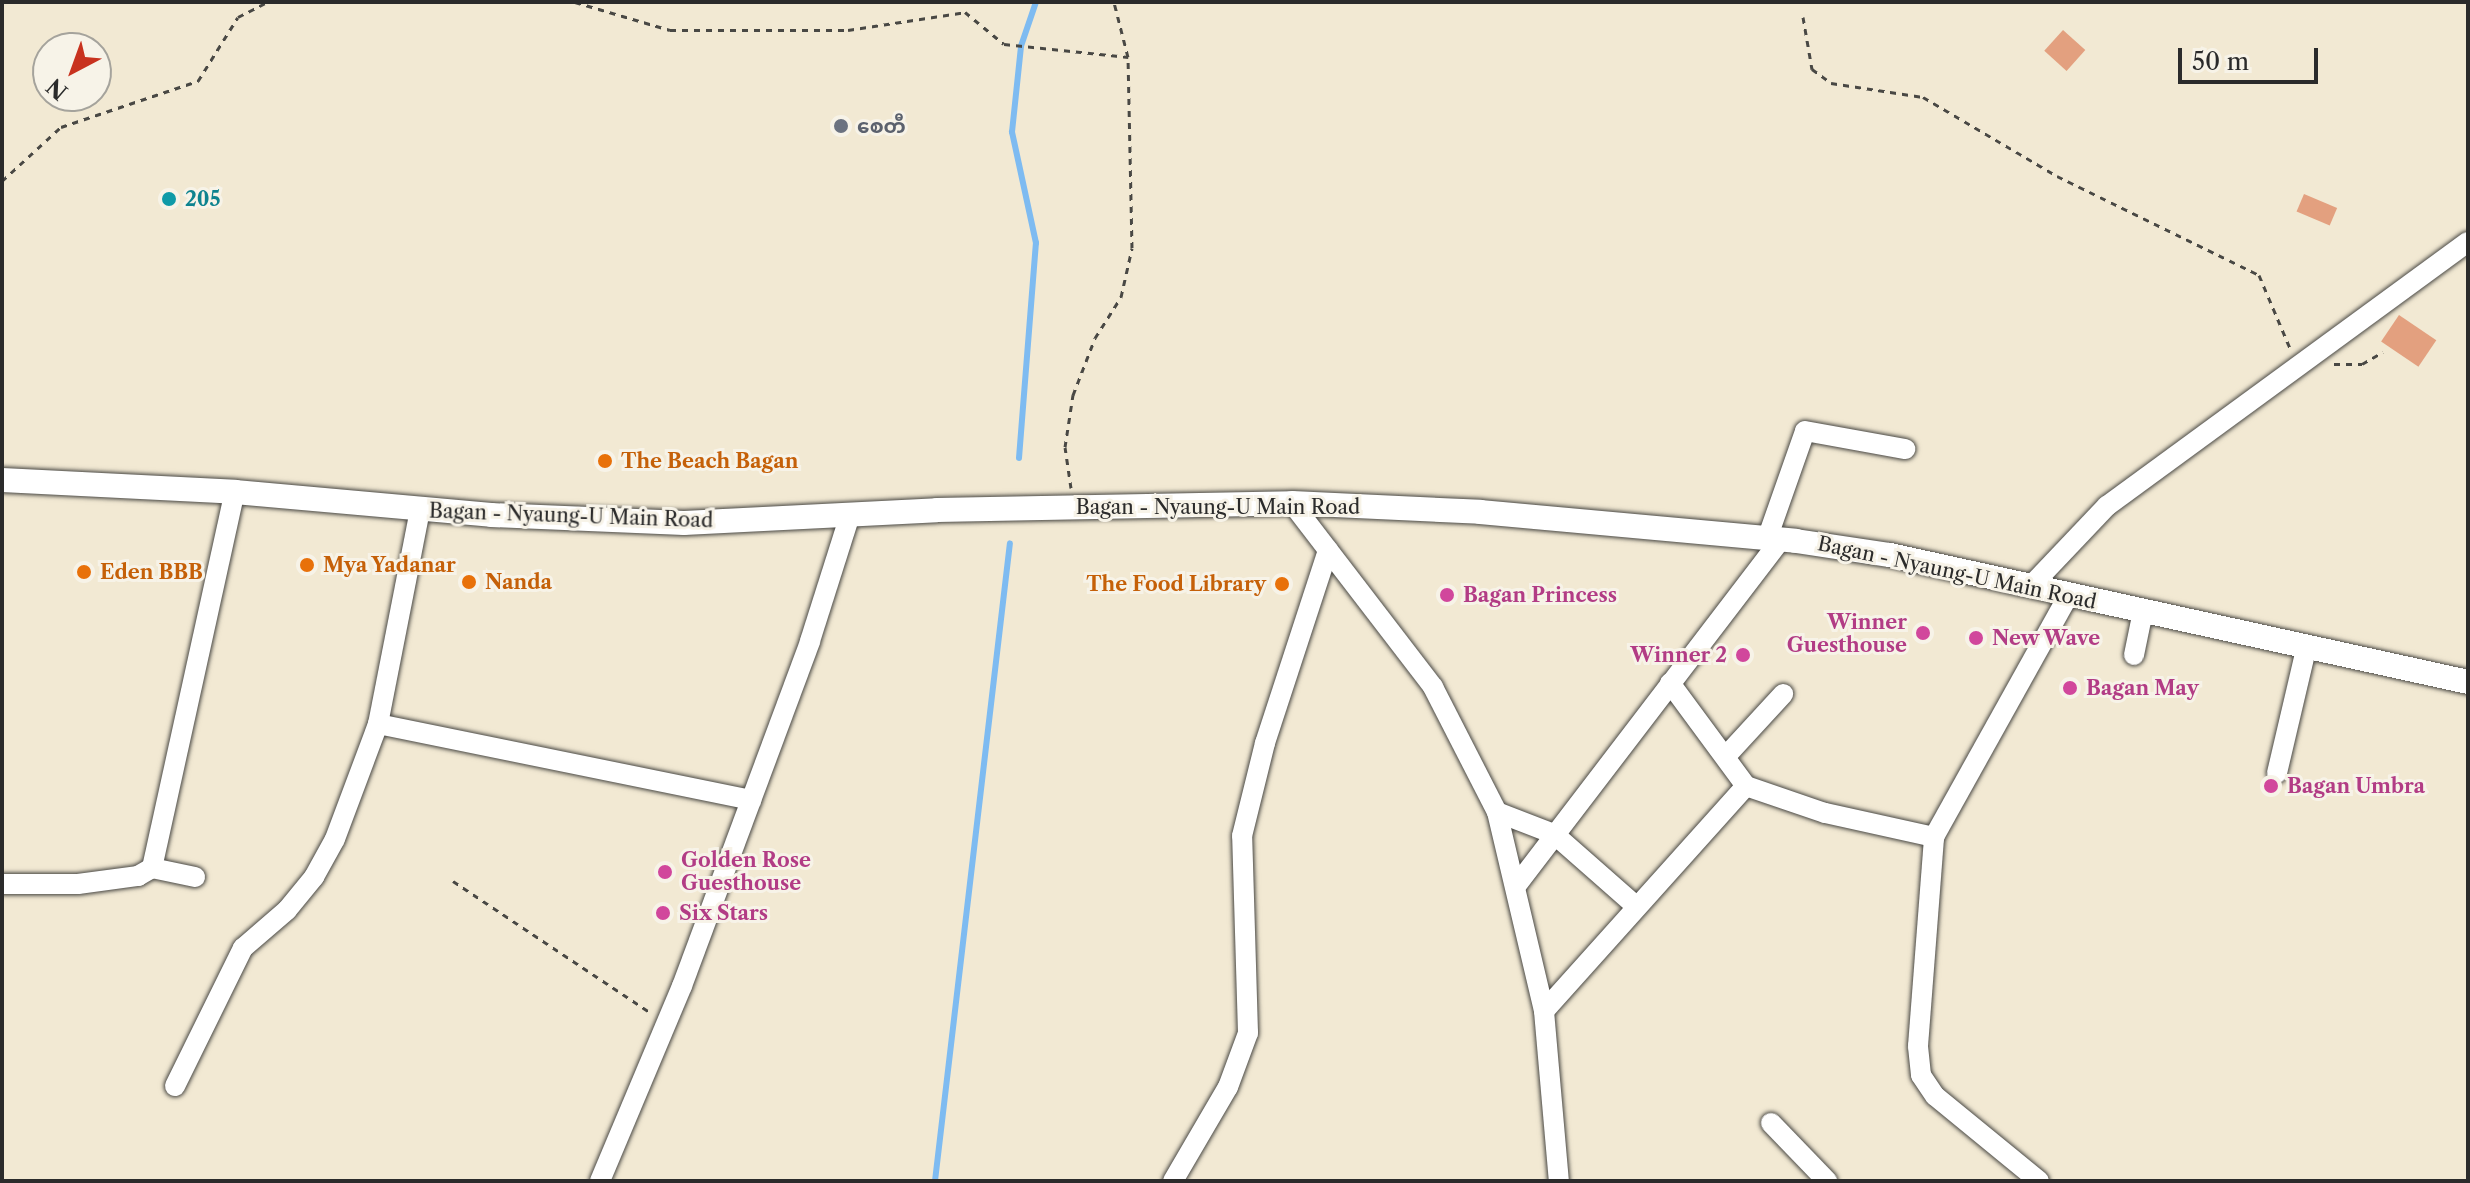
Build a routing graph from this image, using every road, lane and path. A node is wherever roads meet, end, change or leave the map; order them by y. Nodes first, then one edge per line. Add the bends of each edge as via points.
1 (267, 2) edge
2 (575, 2) edge
3 (1114, 2) edge
4 (1803, 17) dead end
5 (1128, 57) junction
6 (2, 181) edge
7 (2468, 242) edge
8 (2383, 352) dead end
9 (2308, 358) junction
10 (1905, 449) dead end
11 (2, 480) edge
12 (235, 492) junction
13 (1292, 503) junction
14 (1074, 507) junction
15 (420, 510) junction
16 (849, 518) junction
17 (1774, 539) junction
18 (1328, 550) junction
19 (2030, 587) junction
20 (2068, 596) junction
21 (2143, 611) junction
22 (2306, 649) junction
23 (2134, 655) dead end
24 (2468, 682) edge
25 (1670, 683) junction
26 (1783, 694) dead end
27 (378, 724) junction
28 (1727, 755) junction
29 (2277, 773) dead end
30 (1746, 786) junction
31 (751, 800) junction
32 (1497, 812) junction
33 (1554, 834) junction
34 (1934, 837) junction
35 (152, 868) junction
36 (195, 877) dead end
37 (453, 881) dead end
38 (2, 884) edge
39 (1516, 886) junction
40 (1636, 906) junction
41 (1544, 1011) junction
42 (667, 1024) junction
43 (175, 1086) dead end
44 (1771, 1123) dead end
45 (600, 1181) edge
46 (1173, 1181) edge
47 (1559, 1181) edge
48 (1827, 1181) edge
49 (2039, 1181) edge

1 - 6 path via 238,17 198,81 61,127
2 - 5 path via 670,30 848,30 965,12 1004,44
3 - 5 path
4 - 9 path via 1812,69 1831,83 1923,97 2057,176 2259,275 2283,341
5 - 14 path via 1132,248 1121,297 1095,338 1073,395 1065,447
7 - 9 street
8 - 9 path via 2362,364
9 - 19 street via 2107,506
10 - 17 street via 1805,431
11 - 12 main road, Bagan - Nyaung-U Main Road
12 - 15 main road, Bagan - Nyaung-U Main Road
12 - 35 street
13 - 14 main road, Bagan - Nyaung-U Main Road
13 - 17 main road, Bagan - Nyaung-U Main Road via 1480,512
13 - 18 street
14 - 16 main road, Bagan - Nyaung-U Main Road
15 - 16 main road, Bagan - Nyaung-U Main Road via 684,523
15 - 27 street
16 - 31 street
17 - 19 main road, Bagan - Nyaung-U Main Road via 1890,555
17 - 25 street
18 - 32 street via 1433,687
18 - 46 street via 1265,743 1242,836 1248,1033 1228,1087
19 - 20 main road, Bagan - Nyaung-U Main Road
20 - 21 main road, Bagan - Nyaung-U Main Road
20 - 34 street
21 - 22 main road, Bagan - Nyaung-U Main Road
21 - 23 street
22 - 24 main road, Bagan - Nyaung-U Main Road
22 - 29 street
25 - 28 street
25 - 33 street
26 - 28 street
27 - 31 street
27 - 43 street via 324,860 278,919 243,948
28 - 30 street
30 - 34 street via 1825,813
30 - 40 street
31 - 42 street
32 - 33 street
32 - 39 street
33 - 39 street
33 - 40 street
34 - 49 street via 1918,1046 1921,1075 1935,1096
35 - 36 street
35 - 38 street via 138,876 78,884
37 - 42 path
39 - 41 street
40 - 41 street
41 - 47 street
42 - 45 street
44 - 48 street

